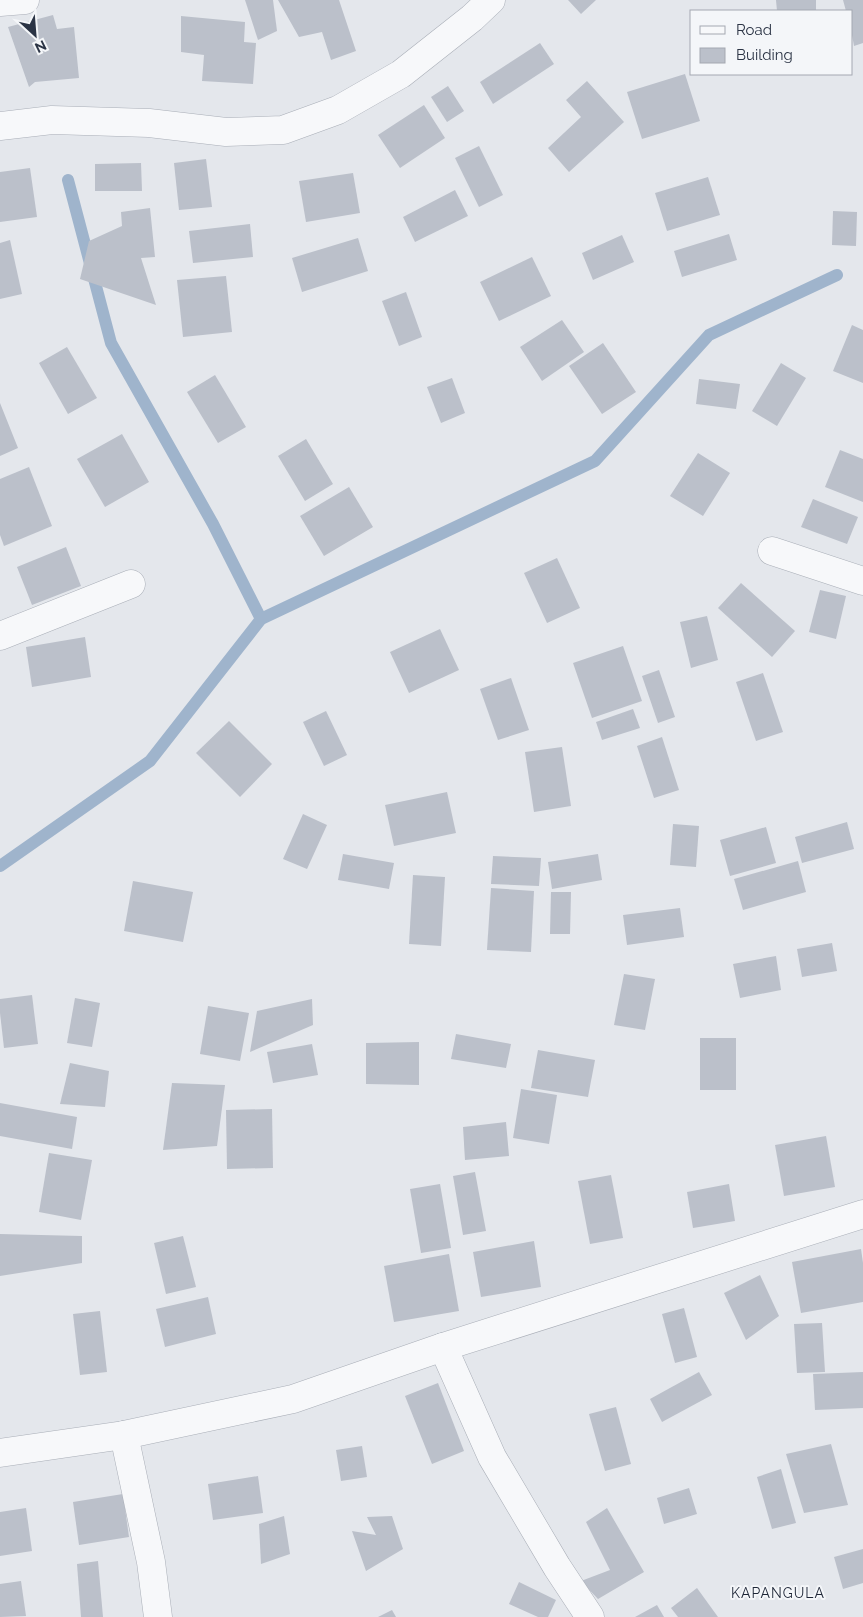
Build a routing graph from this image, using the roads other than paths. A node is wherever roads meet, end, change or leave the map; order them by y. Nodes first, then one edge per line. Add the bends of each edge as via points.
1 (26, 0) edge
2 (491, 0) edge
3 (0, 2) edge
4 (0, 126) edge
5 (772, 551) dead end
6 (863, 581) edge
7 (131, 584) dead end
8 (0, 636) edge
9 (863, 1214) edge
10 (443, 1347) junction
11 (124, 1435) junction
12 (0, 1453) edge
13 (158, 1617) edge
14 (590, 1617) edge

1 - 3 street
2 - 4 street via 401,74 338,110 282,130 226,132 149,123 52,120
5 - 6 street
7 - 8 street
9 - 10 street
10 - 11 street via 293,1399
10 - 14 street via 492,1457
11 - 12 street
11 - 13 street via 151,1562

